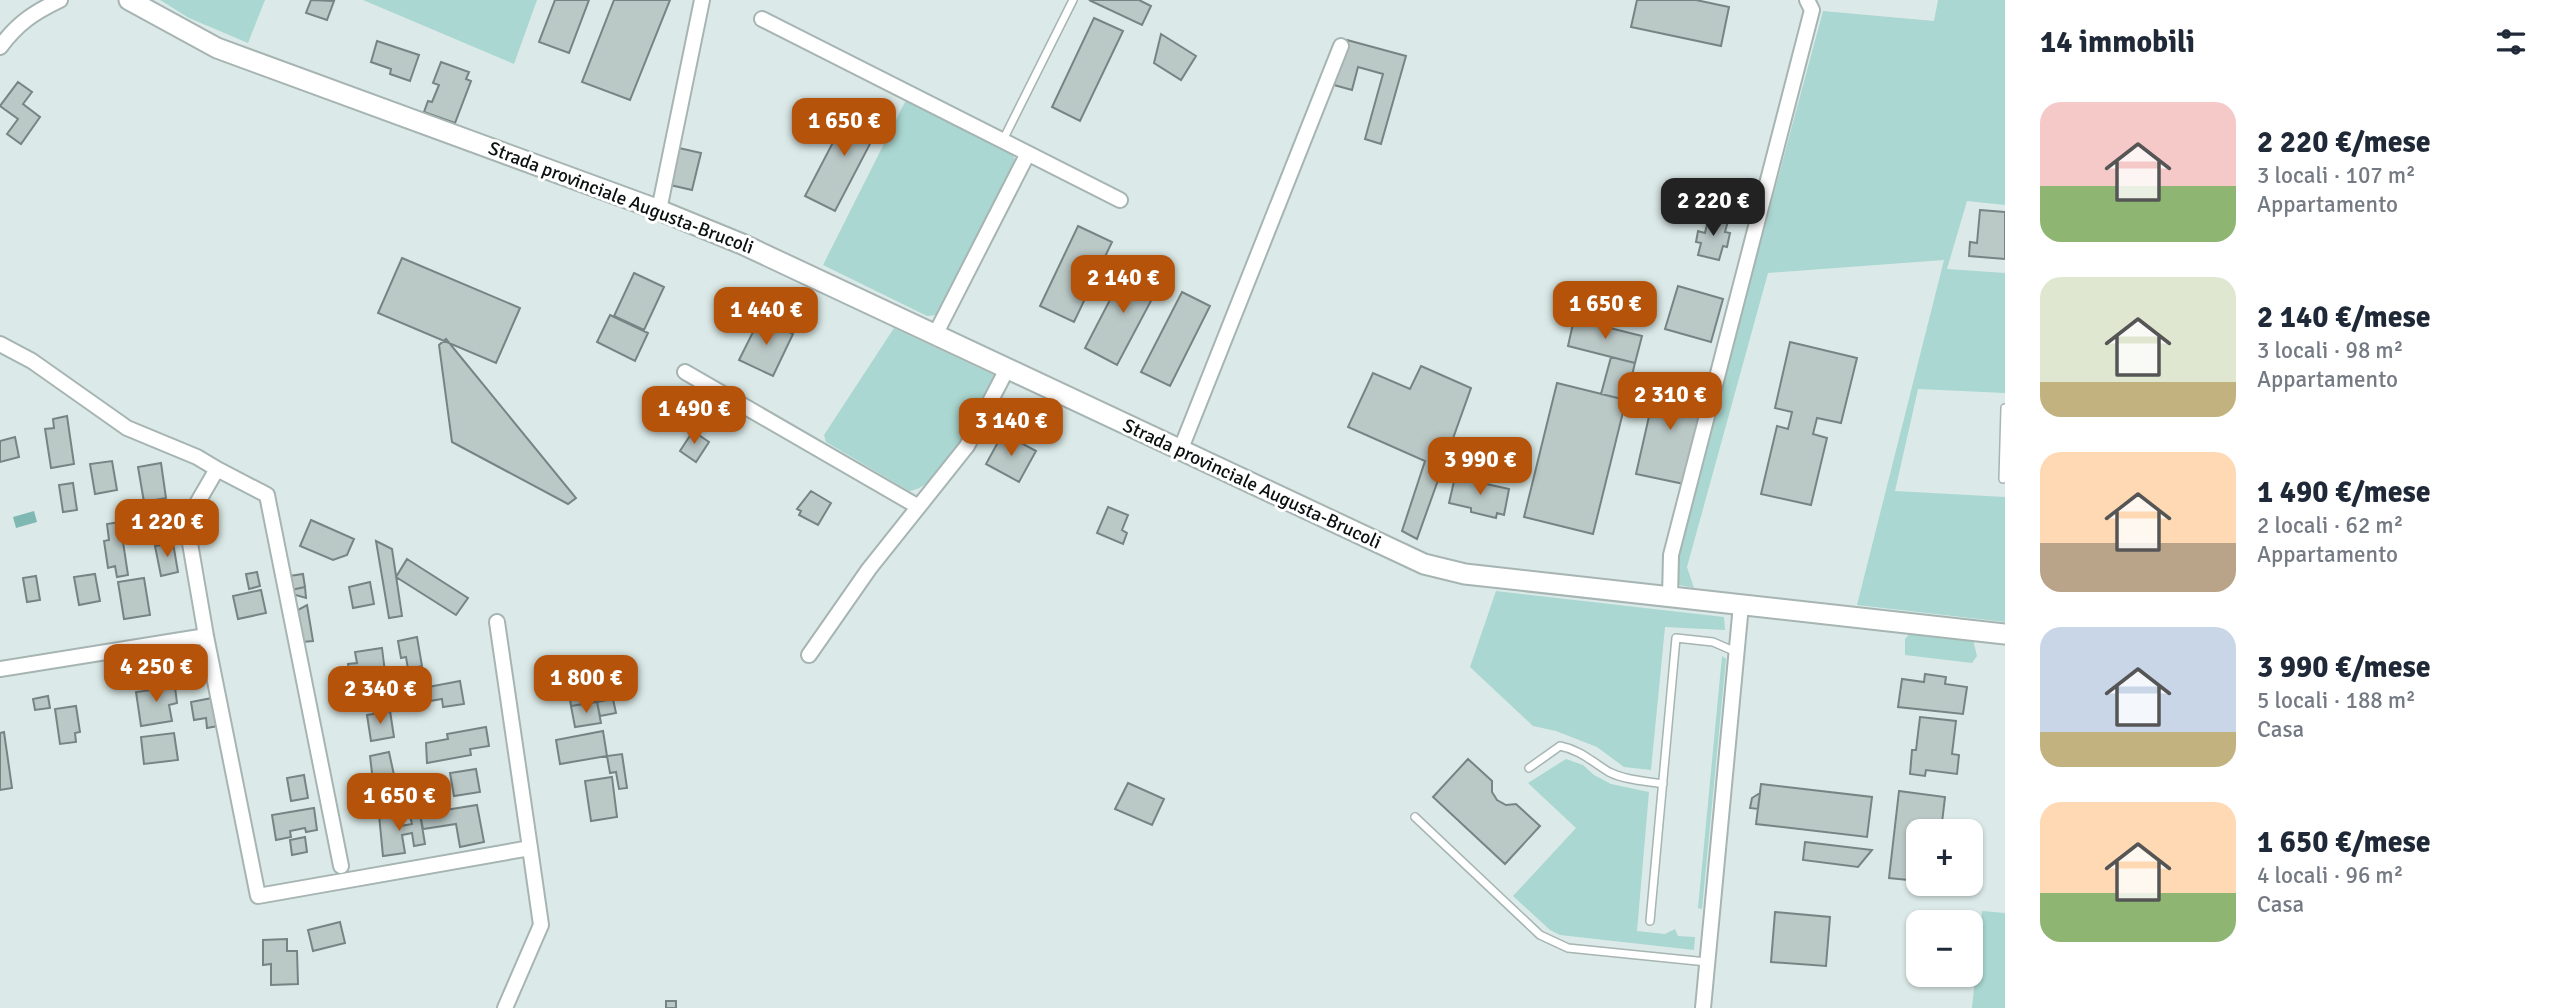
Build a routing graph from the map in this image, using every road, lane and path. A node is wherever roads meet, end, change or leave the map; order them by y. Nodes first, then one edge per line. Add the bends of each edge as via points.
1 (60, 0) edge
2 (129, 0) edge
3 (702, 0) edge
4 (1073, 0) edge
5 (1807, 0) edge
6 (762, 19) dead end
7 (1341, 46) dead end
8 (0, 47) edge
9 (1002, 142) junction
10 (1027, 155) junction
11 (1120, 200) dead end
12 (659, 209) junction
13 (935, 335) junction
14 (0, 344) edge
15 (1007, 369) junction
16 (685, 372) dead end
17 (2005, 408) edge
18 (1180, 451) junction
19 (217, 469) junction
20 (2003, 479) edge
21 (917, 506) junction
22 (1670, 598) junction
23 (1741, 606) junction
24 (497, 622) dead end
25 (2005, 634) edge
26 (206, 636) junction
27 (1737, 652) junction
28 (809, 655) dead end
29 (0, 669) edge
30 (1529, 768) dead end
31 (1663, 783) junction
32 (1415, 817) dead end
33 (530, 848) junction
34 (341, 866) dead end
35 (1650, 921) dead end
36 (1707, 962) junction
37 (506, 1008) edge
38 (1703, 1008) edge

1 - 8 street via 15,27
2 - 12 main road, Strada provinciale Augusta-Brucoli via 217,48
3 - 12 street
4 - 9 lane
5 - 22 street via 1812,9 1671,555
6 - 9 street
7 - 18 street
9 - 10 street
10 - 11 street
10 - 13 street
12 - 13 main road, Strada provinciale Augusta-Brucoli
13 - 15 main road, Strada provinciale Augusta-Brucoli
14 - 19 street via 127,428
15 - 18 main road, Strada provinciale Augusta-Brucoli
15 - 21 street via 967,446
16 - 21 street
17 - 20 lane
18 - 22 main road, Strada provinciale Augusta-Brucoli via 1424,564 1465,574
19 - 26 street via 187,526
19 - 34 street via 267,495
21 - 28 street
22 - 23 main road, Strada provinciale Augusta-Brucoli
23 - 25 main road, Strada provinciale Augusta-Brucoli
23 - 27 street
24 - 33 street
26 - 29 street
26 - 33 street via 258,896
27 - 31 lane via 1713,642 1676,638
27 - 36 street
30 - 31 lane via 1560,746 1573,748 1624,778
31 - 35 lane
32 - 36 lane via 1551,941 1568,948
33 - 37 street via 541,925
36 - 38 street

